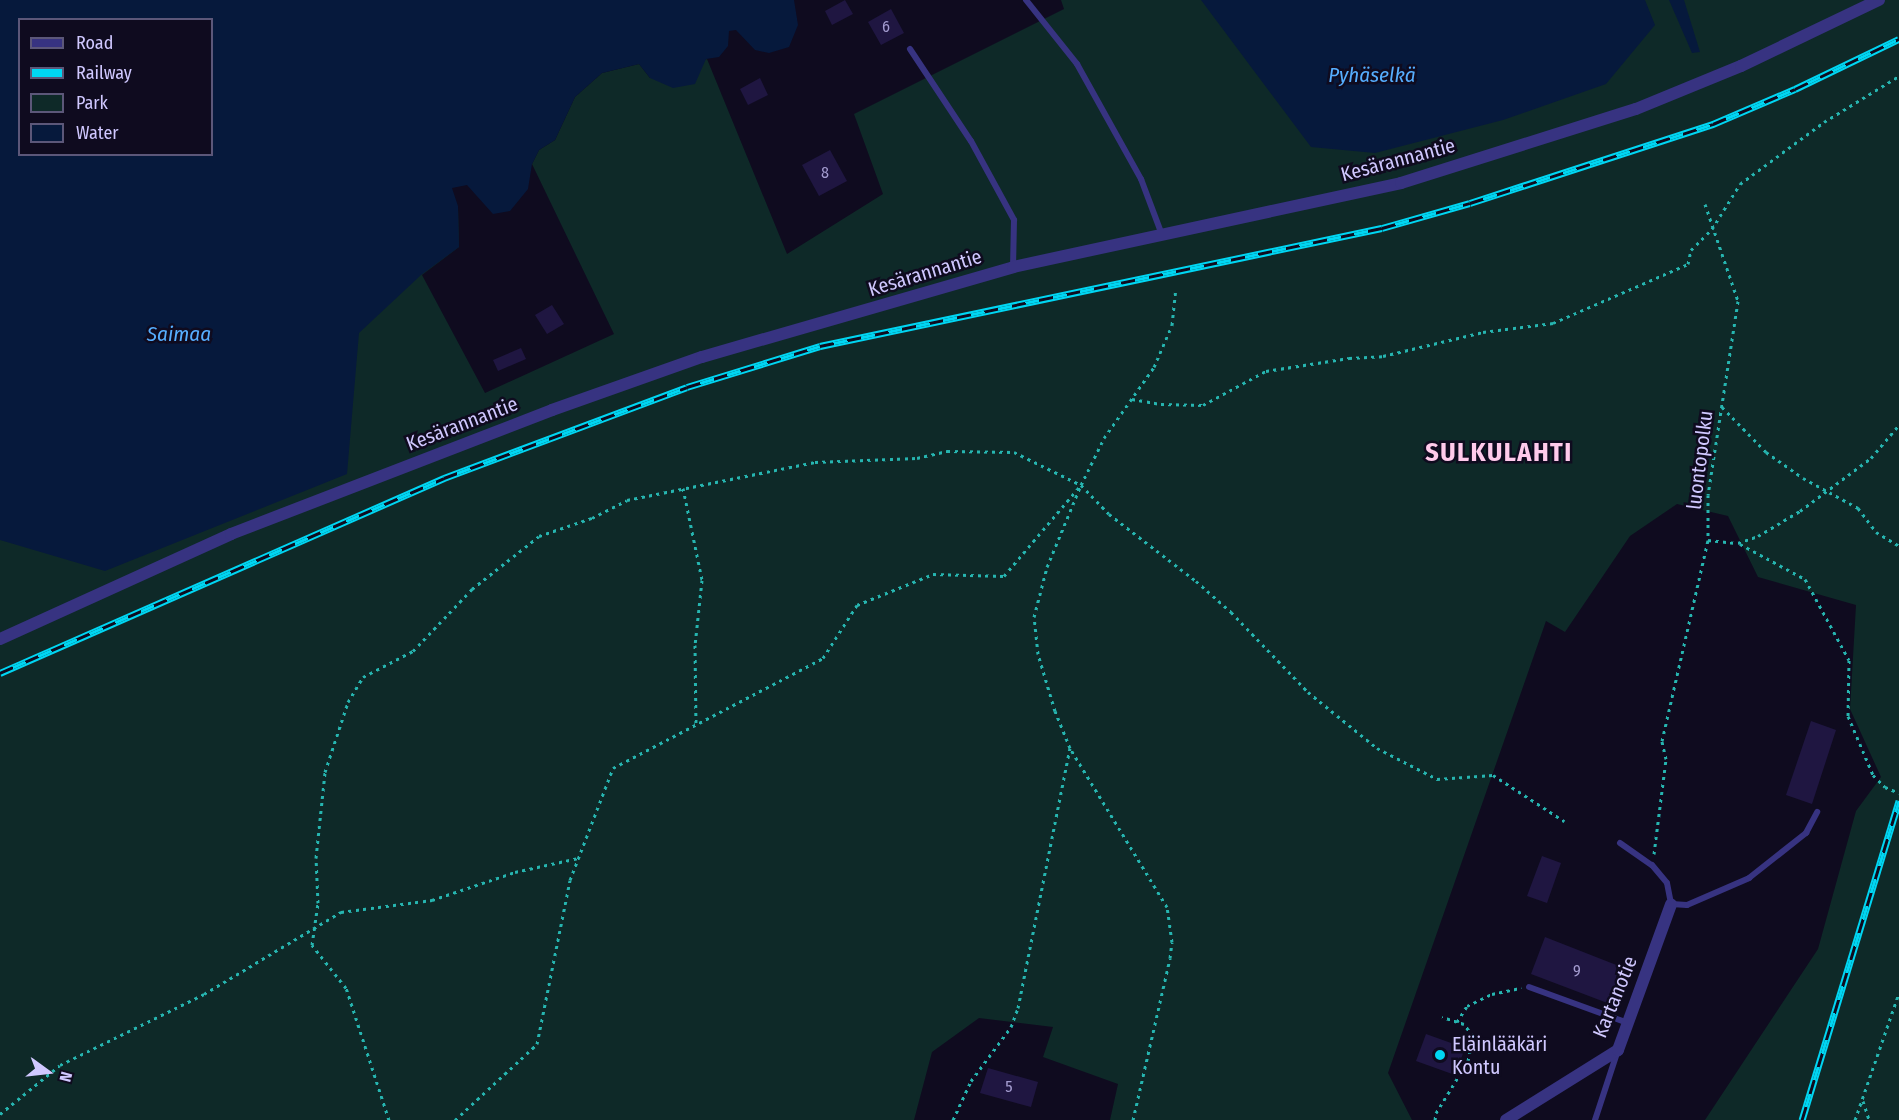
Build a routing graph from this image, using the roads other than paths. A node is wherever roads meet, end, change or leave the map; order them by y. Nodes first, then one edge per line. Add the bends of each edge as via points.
1 (1026, 0) edge
2 (1879, 0) edge
3 (910, 49) dead end
4 (1162, 235) junction
5 (1013, 267) junction
6 (0, 639) edge
7 (1817, 812) dead end
8 (1620, 843) dead end
9 (1671, 904) junction
10 (1528, 987) road end
11 (1628, 1023) junction
12 (1618, 1050) junction
13 (1506, 1120) edge
14 (1595, 1120) edge

1 - 4 lane via 1077,64 1141,179
2 - 4 street, Kesärannantie via 1741,66 1636,109 1401,183
3 - 5 lane via 972,141 1014,220
4 - 5 street, Kesärannantie
5 - 6 street, Kesärannantie via 702,357 552,410 231,534
7 - 9 lane via 1806,834 1749,878 1687,905
8 - 9 lane via 1652,865 1667,883
9 - 11 street, Kartanotie
10 - 11 lane
11 - 12 street, Kartanotie
12 - 13 street, Kartanotie
12 - 14 lane

